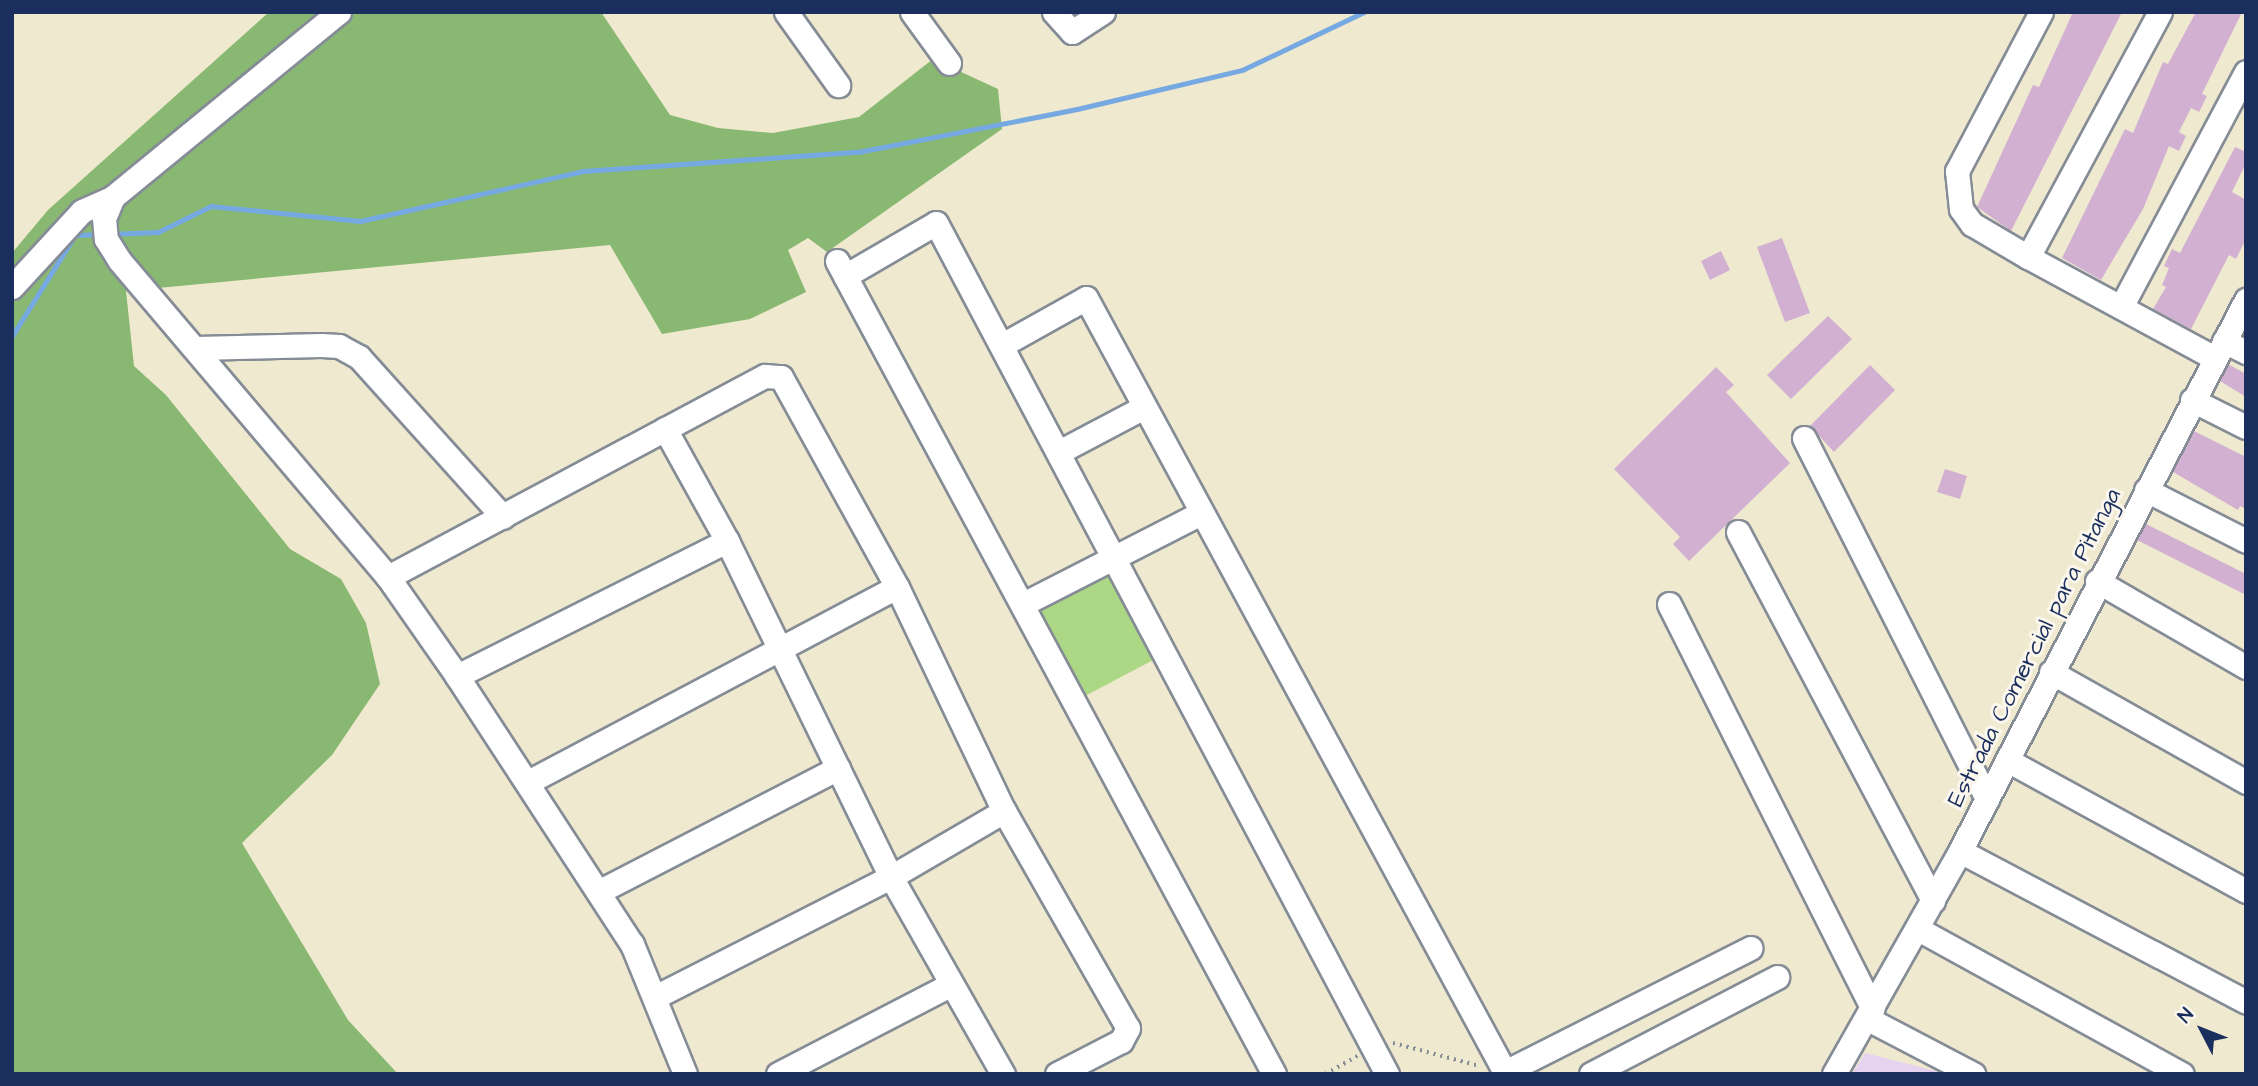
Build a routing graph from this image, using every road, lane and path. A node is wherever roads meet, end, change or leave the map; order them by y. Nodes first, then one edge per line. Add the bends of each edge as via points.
1 (338, 12) edge
2 (786, 12) edge
3 (912, 12) edge
4 (1054, 12) edge
5 (1103, 12) edge
6 (2041, 12) edge
7 (2160, 12) edge
8 (949, 63) dead end
9 (2246, 72) edge
10 (838, 85) dead end
11 (113, 197) junction
12 (2028, 257) junction
13 (12, 287) edge
14 (2246, 300) edge
15 (2121, 307) junction
16 (1002, 345) junction
17 (196, 348) junction
18 (2220, 350) junction
19 (2246, 352) edge
20 (2192, 400) junction
21 (1144, 407) junction
22 (2246, 427) edge
23 (664, 429) junction
24 (1804, 438) dead end
25 (1059, 452) junction
26 (2146, 490) junction
27 (1201, 513) junction
28 (503, 517) junction
29 (1738, 532) dead end
30 (727, 541) junction
31 (2246, 541) edge
32 (1116, 557) junction
33 (388, 577) junction
34 (2097, 581) junction
35 (897, 587) junction
36 (1023, 604) junction
37 (1669, 604) dead end
38 (778, 648) junction
39 (2246, 667) edge
40 (2051, 672) junction
41 (457, 676) junction
42 (2007, 760) junction
43 (838, 768) junction
44 (530, 781) junction
45 (2246, 782) edge
46 (1987, 799) junction
47 (1004, 811) junction
48 (1960, 851) junction
49 (891, 877) junction
50 (600, 891) junction
51 (2246, 891) edge
52 (1933, 901) junction
53 (1918, 929) junction
54 (1751, 948) dead end
55 (1777, 978) dead end
56 (950, 985) junction
57 (656, 997) junction
58 (2246, 1002) edge
59 (1870, 1014) junction
60 (1373, 1047) junction
61 (1505, 1073) edge
62 (685, 1074) edge
63 (778, 1074) edge
64 (1003, 1074) edge
65 (1057, 1074) edge
66 (1274, 1074) edge
67 (1325, 1074) edge
68 (1387, 1074) edge
69 (1591, 1074) edge
70 (1834, 1074) edge
71 (1973, 1074) edge
72 (2182, 1074) edge

1 - 11 street
2 - 10 street
3 - 8 street
4 - 5 street via 1066,29 1077,30
6 - 12 street via 1957,171 1956,190 1972,224
7 - 12 street
9 - 15 street
11 - 13 street via 82,211
11 - 17 street via 106,231
12 - 15 street
14 - 18 street, Estrada Comercial para Pitanga
15 - 18 street
16 - 21 street via 1086,298
16 - 25 street
16 - 36 street via 936,223 841,268
17 - 28 street via 321,345 359,356
17 - 33 street
18 - 19 street
18 - 20 street, Estrada Comercial para Pitanga
20 - 22 street
20 - 26 street, Estrada Comercial para Pitanga
21 - 25 street
21 - 27 street
23 - 28 street
23 - 30 street
23 - 35 street via 765,376 781,377
24 - 46 street
25 - 32 street
26 - 31 street
26 - 34 street, Estrada Comercial para Pitanga
27 - 32 street
27 - 61 street
28 - 33 street
29 - 52 street
30 - 38 street
30 - 41 street
32 - 36 street
32 - 60 street
33 - 41 street
34 - 39 street
34 - 40 street, Estrada Comercial para Pitanga
35 - 38 street
35 - 47 street
36 - 66 street
37 - 59 street
38 - 43 street
38 - 44 street
40 - 42 street, Estrada Comercial para Pitanga
40 - 45 street
41 - 44 street
42 - 46 street, Estrada Comercial para Pitanga
42 - 51 street
43 - 49 street
43 - 50 street
44 - 50 street
46 - 48 street, Estrada Comercial para Pitanga
47 - 49 street
47 - 65 street via 1128,1028 1121,1041
48 - 52 street, Estrada Comercial para Pitanga
48 - 58 street
49 - 56 street
49 - 57 street
50 - 57 street via 632,944
52 - 53 street, Estrada Comercial para Pitanga
53 - 59 street, Estrada Comercial para Pitanga
53 - 72 street
54 - 61 street
55 - 69 street
56 - 63 street
56 - 64 street
57 - 62 street
59 - 70 street, Estrada Comercial para Pitanga
59 - 71 street
60 - 61 path via 1391,1043
60 - 67 path
60 - 68 street

